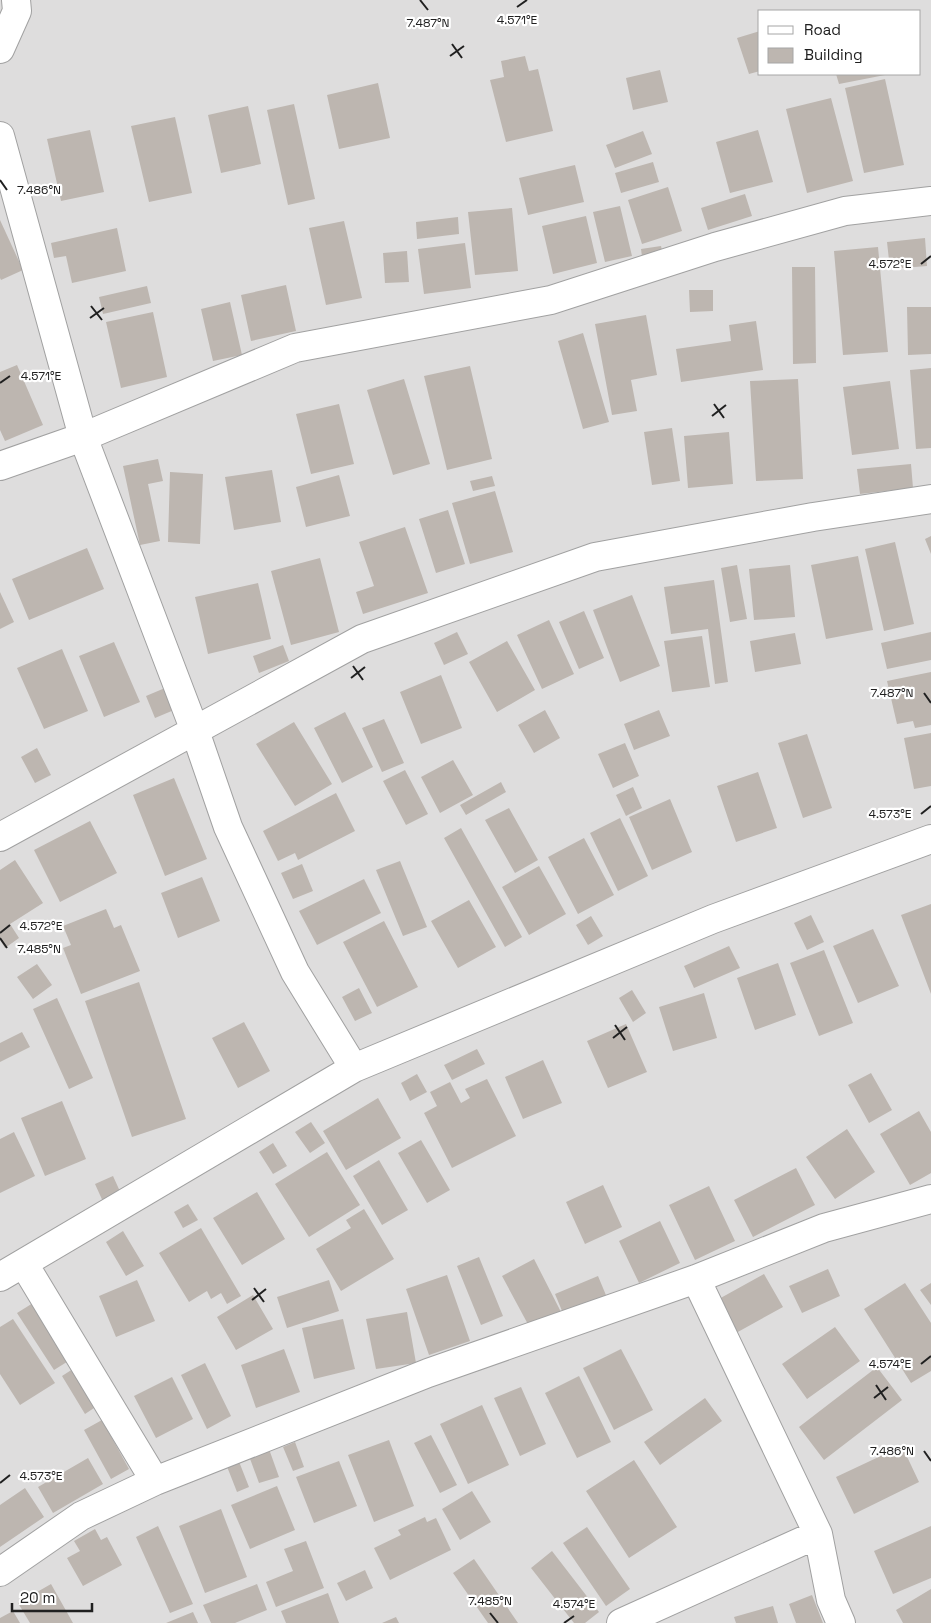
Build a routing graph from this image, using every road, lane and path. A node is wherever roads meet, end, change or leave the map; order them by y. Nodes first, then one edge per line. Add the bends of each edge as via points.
1 (16, 6) edge
2 (0, 49) edge
3 (0, 136) edge
4 (931, 201) edge
5 (82, 437) junction
6 (0, 466) edge
7 (931, 499) edge
8 (195, 731) junction
9 (0, 837) edge
10 (931, 839) edge
11 (354, 1068) junction
12 (931, 1199) edge
13 (24, 1264) junction
14 (0, 1277) edge
15 (696, 1279) junction
16 (155, 1481) junction
17 (818, 1534) junction
18 (0, 1572) edge
19 (621, 1623) edge
20 (841, 1623) edge

1 - 2 street
3 - 5 street
4 - 5 street via 845,211 715,247 550,300 295,348
5 - 6 street
5 - 8 street
7 - 8 street via 595,557 362,639
8 - 9 street
8 - 11 street via 228,827 294,972
10 - 11 street via 713,919
11 - 13 street
12 - 15 street via 824,1228
13 - 14 street
13 - 16 street
15 - 16 street via 428,1373
15 - 17 street
16 - 18 street via 81,1516
17 - 19 street
17 - 20 street via 831,1600

